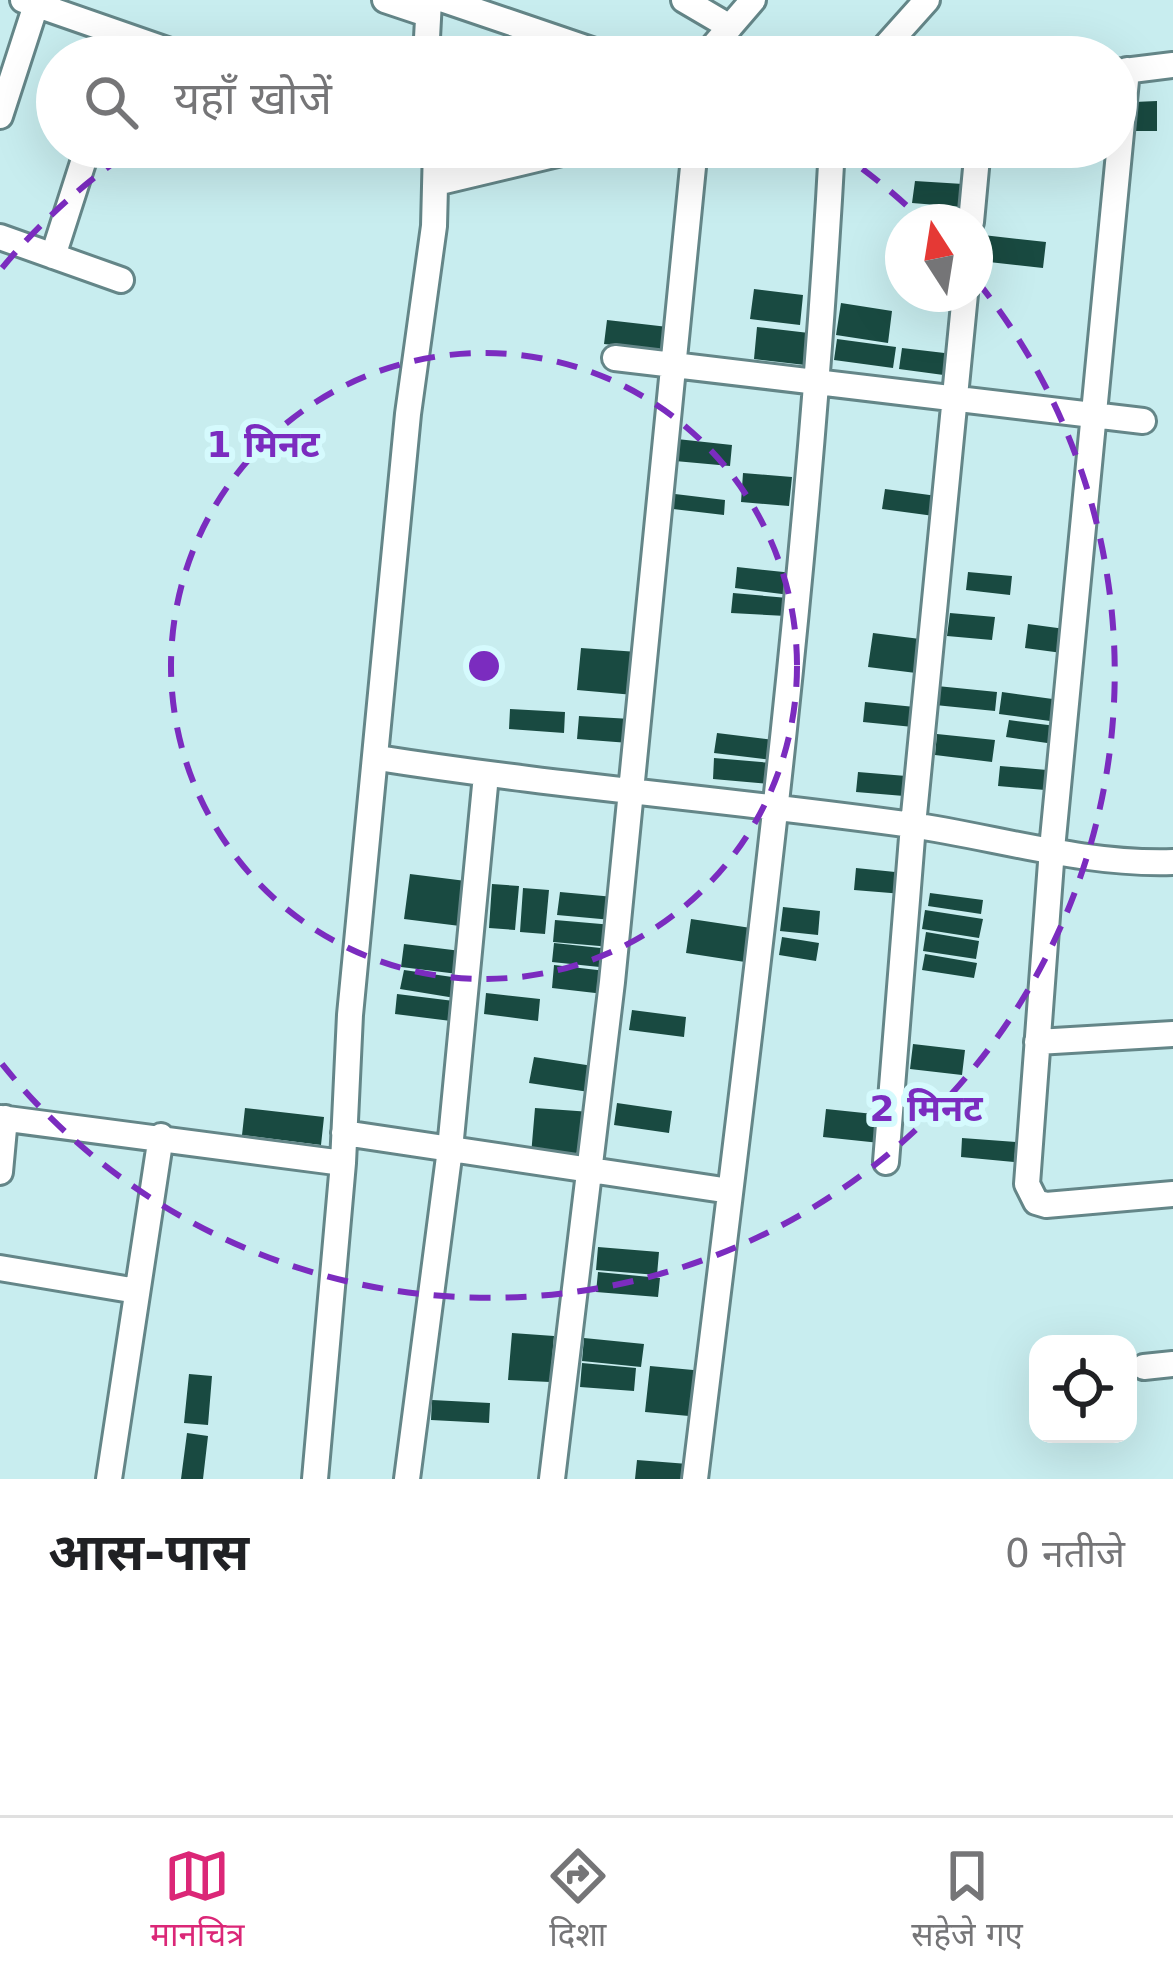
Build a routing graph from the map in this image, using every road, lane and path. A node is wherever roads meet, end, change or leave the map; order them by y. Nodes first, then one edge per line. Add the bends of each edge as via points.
1 (385, 0) edge
2 (684, 0) edge
3 (753, 0) edge
4 (927, 0) edge
5 (29, 2) edge
6 (433, 5) edge
7 (730, 27) junction
8 (100, 36) edge
9 (429, 36) edge
10 (540, 36) edge
11 (722, 36) edge
12 (895, 36) edge
13 (1173, 65) edge
14 (1137, 69) edge
15 (0, 116) edge
16 (81, 168) edge
17 (436, 168) edge
18 (499, 168) edge
19 (693, 168) edge
20 (830, 168) edge
21 (976, 168) edge
22 (1113, 168) edge
23 (436, 183) junction
24 (973, 204) edge
25 (0, 238) edge
26 (52, 256) junction
27 (122, 280) dead end
28 (963, 312) edge
29 (615, 358) dead end
30 (673, 365) junction
31 (814, 382) junction
32 (956, 398) junction
33 (1094, 415) junction
34 (1144, 421) dead end
35 (378, 758) junction
36 (486, 775) junction
37 (632, 790) junction
38 (776, 808) junction
39 (913, 825) junction
40 (1052, 849) junction
41 (1173, 862) edge
42 (1173, 1034) edge
43 (1037, 1042) junction
44 (3, 1118) edge
45 (344, 1133) junction
46 (161, 1136) junction
47 (450, 1149) junction
48 (343, 1162) junction
49 (886, 1162) dead end
50 (592, 1168) junction
51 (0, 1172) edge
52 (730, 1191) junction
53 (1173, 1194) edge
54 (0, 1268) edge
55 (137, 1291) junction
56 (1173, 1364) edge
57 (1144, 1367) dead end
58 (109, 1479) edge
59 (316, 1479) edge
60 (406, 1479) edge
61 (552, 1479) edge
62 (695, 1479) edge

1 - 6 street
2 - 7 street
3 - 7 street
4 - 12 street
5 - 8 street
5 - 15 street
6 - 9 street
6 - 10 street
7 - 11 street
13 - 14 street
16 - 26 street
17 - 23 street
18 - 23 street
19 - 30 street
20 - 31 street
21 - 24 street
22 - 33 street
23 - 35 street
25 - 26 street
26 - 27 street
28 - 32 street
29 - 30 street
30 - 31 street
30 - 37 street
31 - 32 street
31 - 38 street
32 - 33 street
32 - 39 street
33 - 34 street
33 - 40 street
35 - 36 street
35 - 45 street
36 - 37 street
36 - 47 street
37 - 38 street
37 - 50 street
38 - 39 street
38 - 52 street
39 - 40 street
39 - 49 street
40 - 41 street via 1119,863
40 - 43 street
42 - 43 street
43 - 53 street via 1027,1184 1036,1202
44 - 46 street
44 - 51 street
45 - 47 street
45 - 48 street
46 - 48 street
46 - 55 street
47 - 50 street
47 - 60 street
48 - 59 street
50 - 52 street
50 - 61 street
52 - 62 street
54 - 55 street
55 - 58 street
56 - 57 street

